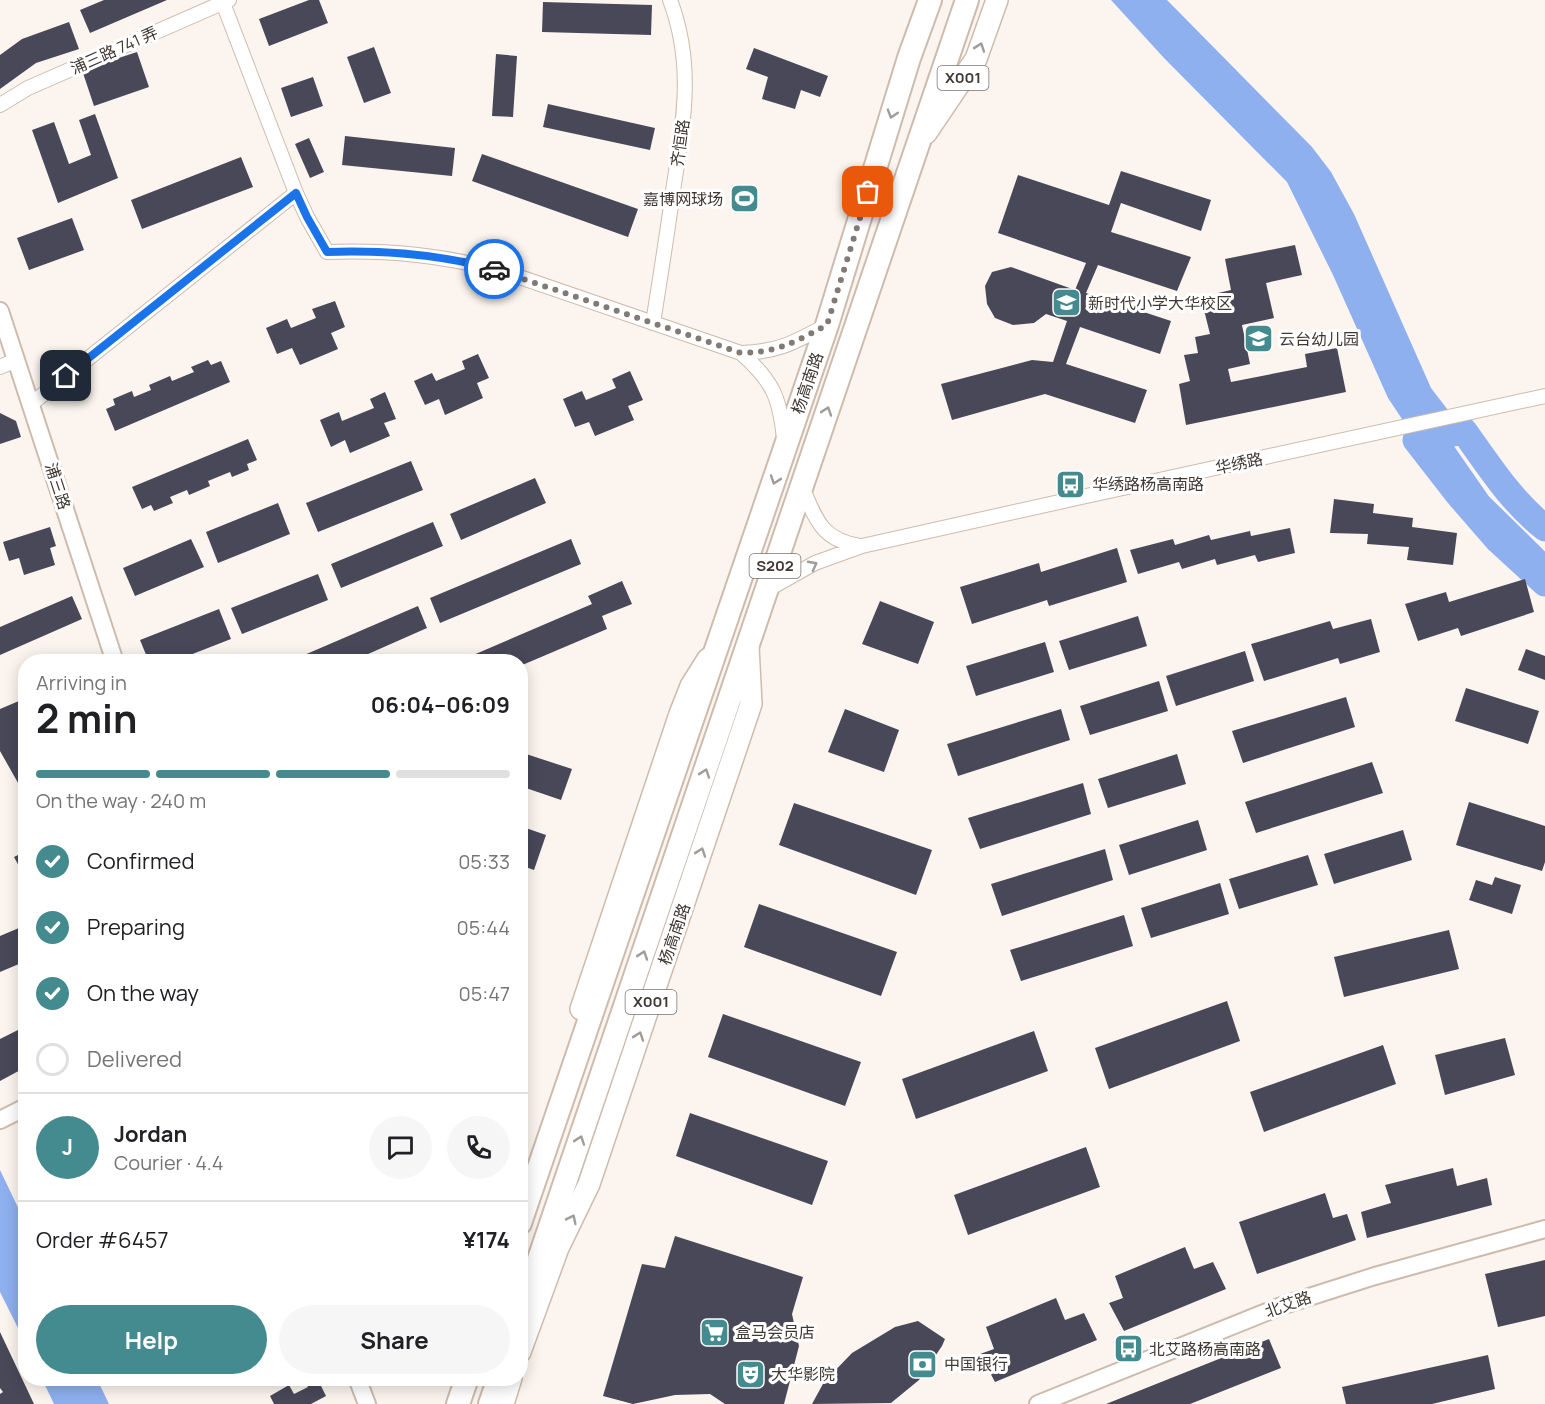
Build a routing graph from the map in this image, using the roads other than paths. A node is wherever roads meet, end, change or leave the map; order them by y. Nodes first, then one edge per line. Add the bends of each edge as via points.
1 (670, 0) edge
2 (919, 0) edge
3 (930, 0) edge
4 (967, 0) edge
5 (997, 0) edge
6 (226, 2) edge
7 (909, 58) junction
8 (0, 105) edge
9 (915, 149) junction
10 (296, 193) junction
11 (0, 311) edge
12 (653, 323) junction
13 (827, 325) junction
14 (741, 353) junction
15 (16, 360) junction
16 (0, 367) edge
17 (1545, 396) edge
18 (31, 404) junction
19 (784, 451) junction
20 (802, 487) junction
21 (862, 546) junction
22 (767, 590) junction
23 (721, 638) junction
24 (748, 645) junction
25 (112, 654) edge
26 (18, 1111) edge
27 (0, 1120) edge
28 (528, 1168) edge
29 (528, 1200) edge
30 (1545, 1229) edge
31 (528, 1292) edge
32 (528, 1330) edge
33 (360, 1386) edge
34 (455, 1386) edge
35 (464, 1386) edge
36 (496, 1386) edge
37 (508, 1386) edge
38 (366, 1404) edge
39 (449, 1404) edge
40 (458, 1404) edge
41 (490, 1404) edge
42 (502, 1404) edge
43 (1038, 1404) edge

1 - 12 street, 齐恒路 via 684,50 686,92
2 - 7 main road, 杨高南路 / X001
3 - 7 highway, 杨高南路 / X001
4 - 9 highway, 杨高南路 / X001
9 -> 5 main road, 杨高南路 / X001 via 976,59
6 - 8 street, 浦三路 741 弄 via 28,88
6 - 10 street
7 -> 13 highway, 杨高南路 / X001
20 -> 9 highway, 杨高南路 / X001
10 - 12 street via 327,252 410,253 474,264
10 - 18 street
11 - 15 street, 浦三路
12 - 14 street
13 - 14 street via 776,350
13 - 19 highway, 杨高南路 / X001
14 - 19 street via 756,366 775,394 781,412
15 - 16 street
15 - 18 street, 浦三路
17 - 21 street, 华绣路
18 - 25 street, 浦三路
19 -> 23 highway, 杨高南路 / X001
20 - 21 street, 华绣路 via 829,536
20 - 22 highway, 杨高南路 / S202
22 -> 21 street, 华绣路 via 815,563
22 - 24 highway, 杨高南路 / S202
23 - 28 main road, 杨高南路 / X001 via 691,686 680,714
23 - 29 highway, 杨高南路 / X001
31 -> 24 highway, 杨高南路 / X001
32 -> 24 main road, 杨高南路 / X001 via 558,1248 589,1184 751,704
26 - 27 street
30 - 43 street, 北艾路 via 1284,1305
33 - 38 street
34 - 39 main road
35 - 40 highway
36 - 41 highway
37 - 42 main road

